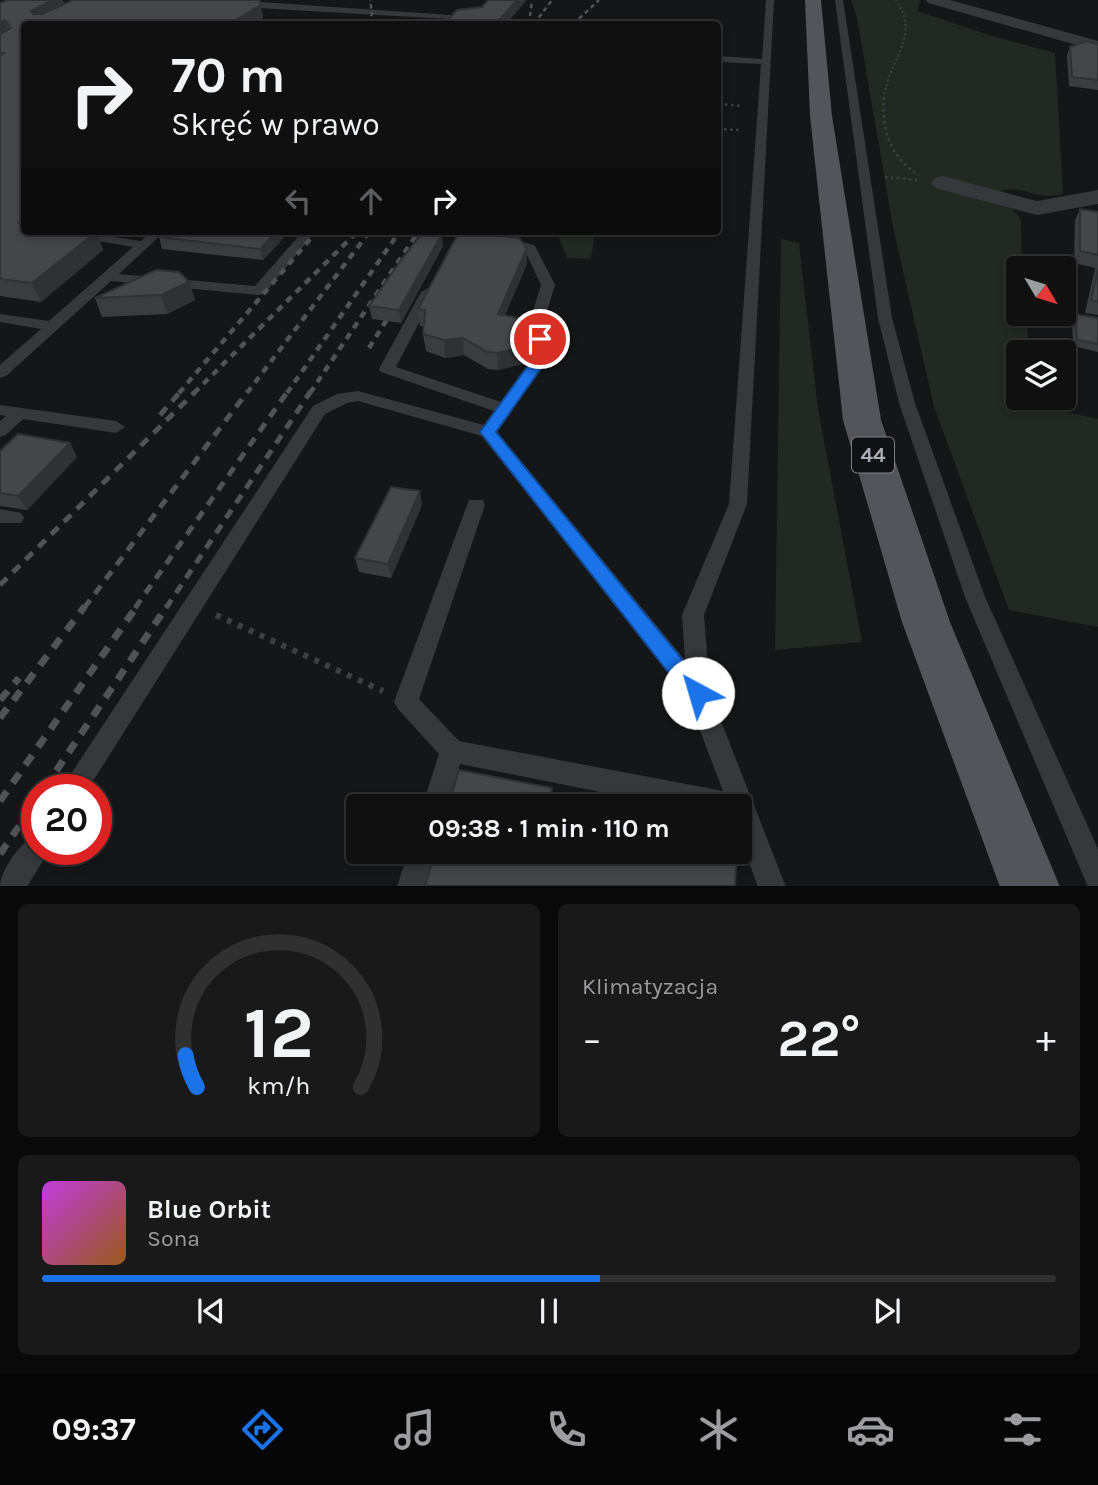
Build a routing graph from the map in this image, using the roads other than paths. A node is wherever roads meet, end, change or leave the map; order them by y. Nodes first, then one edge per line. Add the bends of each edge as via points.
1 (237, 0) edge
2 (492, 0) edge
3 (770, 0) edge
4 (813, 0) edge
5 (839, 0) edge
6 (933, 0) edge
7 (409, 7) dead end
8 (383, 14) junction
9 (401, 15) junction
10 (366, 21) edge
11 (394, 21) edge
12 (1098, 46) edge
13 (721, 59) edge
14 (766, 62) junction
15 (943, 183) road end
16 (1098, 197) edge
17 (155, 235) edge
18 (307, 235) edge
19 (92, 236) edge
20 (487, 236) edge
21 (144, 245) junction
22 (108, 277) junction
23 (436, 277) edge
24 (0, 318) edge
25 (53, 326) junction
26 (0, 373) edge
27 (505, 409) junction
28 (0, 410) edge
29 (19, 413) junction
30 (116, 427) dead end
31 (0, 431) edge
32 (488, 432) junction
33 (475, 505) dead end
34 (698, 693) junction
35 (452, 751) junction
36 (84, 774) edge
37 (439, 794) edge
38 (674, 794) edge
39 (736, 794) edge
40 (752, 835) edge
41 (418, 864) edge
42 (25, 865) edge
43 (1098, 878) edge
44 (12, 886) edge
45 (411, 886) edge
46 (772, 886) edge
47 (1030, 886) edge

1 - 8 lane via 243,5
2 - 9 lane via 478,15 464,19
3 - 14 lane
4 - 47 main road, 44 via 821,116 862,420 926,622
5 - 43 lane via 885,318 908,404 975,597
6 - 12 street
7 - 9 lane
8 - 9 lane
8 - 10 lane
9 - 11 lane
13 - 14 lane
14 - 34 lane via 738,504 693,615
15 - 16 street via 1037,208
17 - 21 lane
18 - 22 lane via 260,291
19 - 21 lane
20 - 27 lane via 530,249 548,285 536,324 544,354
21 - 22 lane
22 - 25 lane
23 - 27 lane via 387,369
24 - 25 lane
25 - 26 lane
27 - 32 lane
28 - 29 lane
29 - 30 lane
29 - 31 lane
32 - 34 lane
32 - 36 lane via 373,398 350,397 319,410
33 - 35 lane via 406,702
34 - 39 lane
35 - 37 lane
35 - 38 lane
40 - 46 lane
41 - 45 lane
42 - 44 lane

